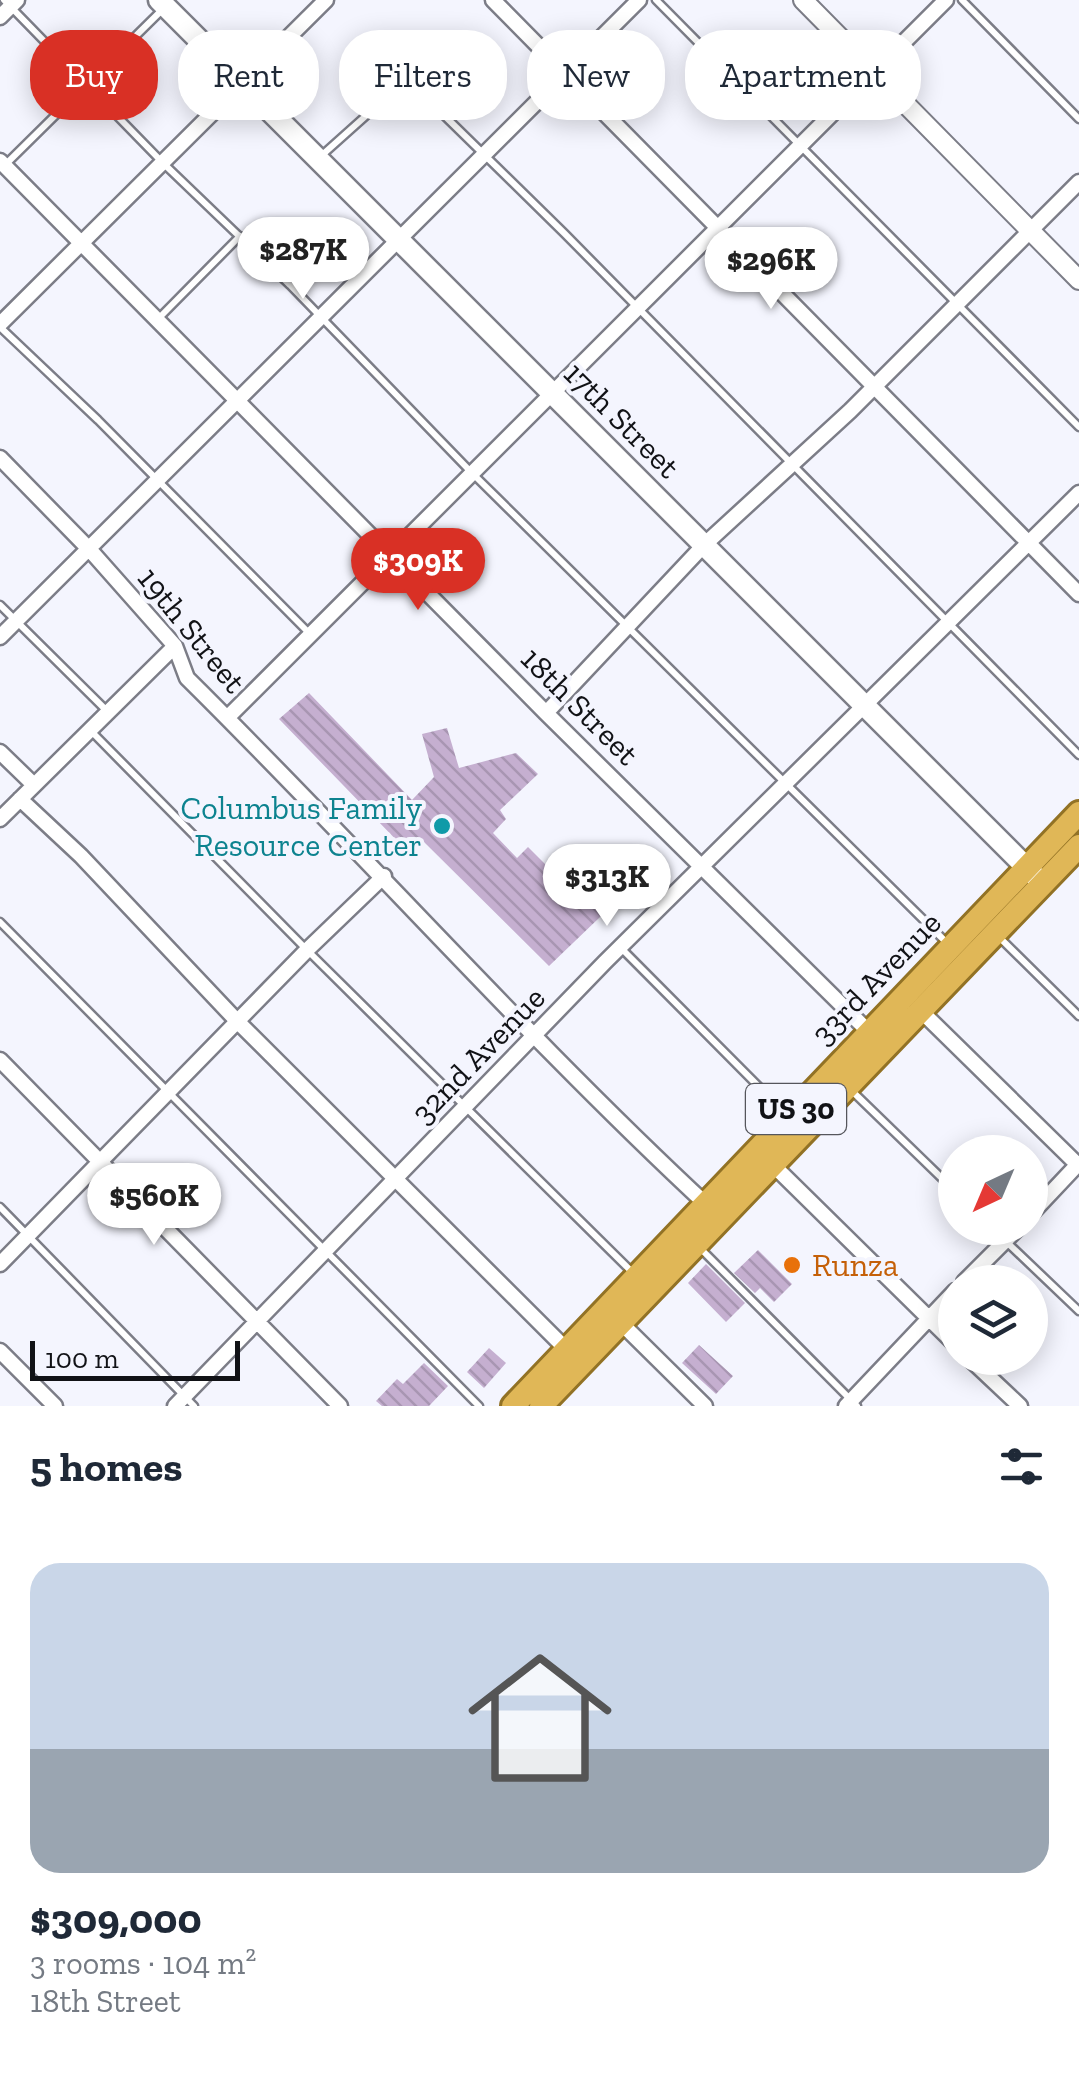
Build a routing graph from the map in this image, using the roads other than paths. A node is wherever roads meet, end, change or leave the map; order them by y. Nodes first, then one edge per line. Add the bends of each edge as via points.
1 (326, 0) edge
2 (493, 0) edge
3 (639, 0) edge
4 (656, 0) edge
5 (803, 0) edge
6 (946, 0) edge
7 (962, 0) edge
8 (166, 2) edge
9 (8, 6) edge
10 (32, 30) edge
11 (139, 30) edge
12 (192, 30) edge
13 (295, 30) edge
14 (609, 30) edge
15 (834, 30) edge
16 (917, 30) edge
17 (527, 34) edge
18 (527, 111) edge
19 (921, 117) edge
20 (49, 120) edge
21 (121, 120) edge
22 (205, 120) edge
23 (279, 120) edge
24 (612, 120) edge
25 (828, 120) edge
26 (1079, 120) edge
27 (801, 146) junction
28 (484, 153) junction
29 (318, 159) junction
30 (164, 163) junction
31 (2, 164) edge
32 (1079, 182) edge
33 (720, 228) junction
34 (1031, 231) junction
35 (240, 236) junction
36 (398, 238) junction
37 (82, 244) junction
38 (1079, 280) edge
39 (958, 305) junction
40 (638, 310) junction
41 (320, 316) junction
42 (157, 320) junction
43 (0, 326) edge
44 (874, 387) junction
45 (552, 393) junction
46 (238, 400) junction
47 (1079, 427) edge
48 (0, 458) edge
49 (791, 465) junction
50 (472, 472) junction
51 (158, 480) junction
52 (1079, 492) edge
53 (1028, 543) junction
54 (704, 545) junction
55 (90, 550) junction
56 (390, 552) junction
57 (1079, 594) edge
58 (0, 605) edge
59 (16, 621) junction
60 (948, 623) junction
61 (626, 627) junction
62 (309, 633) junction
63 (0, 637) edge
64 (175, 646) junction
65 (864, 705) junction
66 (108, 712) junction
67 (546, 713) junction
68 (227, 718) junction
69 (90, 730) junction
70 (0, 752) edge
71 (1079, 755) edge
72 (785, 782) junction
73 (34, 785) junction
74 (20, 799) junction
75 (1079, 813) edge
76 (0, 819) edge
77 (1069, 854) edge
78 (702, 866) junction
79 (384, 876) junction
80 (1035, 876) junction
81 (0, 922) edge
82 (995, 933) junction
83 (620, 947) junction
84 (951, 948) junction
85 (307, 950) junction
86 (921, 1011) junction
87 (1079, 1016) edge
88 (237, 1021) junction
89 (870, 1032) junction
90 (536, 1035) junction
91 (0, 1060) edge
92 (848, 1087) junction
93 (166, 1094) junction
94 (465, 1108) junction
95 (788, 1117) junction
96 (765, 1158) junction
97 (100, 1162) junction
98 (1078, 1165) edge
99 (938, 1174) edge
100 (396, 1180) junction
101 (1048, 1196) edge
102 (0, 1207) edge
103 (714, 1211) junction
104 (28, 1235) junction
105 (696, 1245) junction
106 (1001, 1245) edge
107 (1011, 1245) edge
108 (326, 1253) junction
109 (0, 1264) edge
110 (981, 1265) edge
111 (637, 1276) junction
112 (938, 1308) edge
113 (1079, 1311) edge
114 (928, 1318) junction
115 (258, 1323) junction
116 (622, 1323) junction
117 (938, 1328) edge
118 (566, 1349) junction
119 (0, 1351) edge
120 (987, 1375) edge
121 (184, 1403) edge
122 (851, 1404) edge
123 (55, 1406) edge
124 (340, 1406) edge
125 (479, 1406) edge
126 (513, 1406) edge
127 (541, 1406) edge
128 (706, 1406) edge
129 (1020, 1406) edge

1 - 13 street
2 - 17 street
3 - 14 street
4 - 27 lane
5 - 15 street
6 - 16 street
7 - 26 lane
8 - 11 lane
8 - 12 main road, 17th Street
9 - 10 lane
18 - 28 street
19 - 34 street
20 - 31 lane
21 - 30 lane
22 - 30 street
23 - 29 main road, 17th Street
24 - 33 street
25 - 27 street
27 - 33 street
27 - 39 lane
28 - 29 lane via 407,79
28 - 36 street
28 - 40 lane
29 - 36 main road, 17th Street
30 - 35 lane
30 - 37 street
31 - 37 street, 18th Street
32 - 34 street
33 - 40 street
33 - 44 street
34 - 38 street
34 - 39 street
35 - 41 lane
35 - 42 lane
36 - 41 street
36 - 45 main road, 17th Street
37 - 42 street, 18th Street
37 - 43 street
39 - 44 street
39 - 47 lane
40 - 45 street
40 - 49 lane
41 - 46 street
41 - 50 lane
42 - 46 street, 18th Street
43 - 51 lane
44 - 49 street
44 - 53 street
45 - 50 street
45 - 54 main road, 17th Street
46 - 51 street
46 - 56 street, 18th Street
48 - 55 street, 19th Street
49 - 54 street
49 - 60 lane
50 - 56 street
50 - 61 lane
51 - 55 street
51 - 62 lane
52 - 53 street, 32nd Avenue
53 - 57 street
53 - 60 street, 32nd Avenue
54 - 61 street
54 - 65 main road, 17th Street
55 - 59 street
55 - 64 street, 19th Street
56 - 62 street
56 - 67 street, 18th Street
58 - 59 lane
59 - 63 street
59 - 66 lane
60 - 65 street, 32nd Avenue
60 - 71 lane
61 - 67 street
61 - 72 lane
62 - 68 street
64 - 66 street
64 - 68 street, 19th Street via 187,678
65 - 72 street, 32nd Avenue
65 - 80 main road, 17th Street
66 - 69 street
67 - 78 street, 18th Street
68 - 79 street, 19th Street
69 - 73 street
69 - 85 lane
70 - 73 street
72 - 78 street, 32nd Avenue
72 - 84 lane
73 - 74 street
74 - 76 street
74 - 88 street
75 - 77 highway, 33rd Avenue / US 30
77 - 80 highway, 33rd Avenue / US 30
78 - 83 street, 32nd Avenue
78 - 89 street, 18th Street
79 - 85 street
79 - 90 street, 19th Street
80 - 82 highway, 33rd Avenue / US 30
80 - 84 highway, 33rd Avenue / US 30
81 - 93 lane
82 - 86 highway, 33rd Avenue / US 30
82 - 87 lane
83 - 90 street, 32nd Avenue
83 - 95 lane
84 - 89 highway, 33rd Avenue / US 30
85 - 88 street
85 - 94 lane
86 - 92 highway, 33rd Avenue / US 30
86 - 98 street
88 - 93 street
88 - 100 street
89 - 95 highway, 33rd Avenue / US 30
90 - 94 street, 32nd Avenue
90 - 103 street, 19th Street
91 - 97 street
92 - 96 highway, 33rd Avenue / US 30
92 - 99 lane
93 - 97 street
93 - 108 lane
94 - 100 street, 32nd Avenue
94 - 111 lane
95 - 96 highway, 33rd Avenue / US 30
96 - 103 highway, 33rd Avenue / US 30
96 - 114 street
97 - 104 street
97 - 115 street
98 - 101 street
100 - 108 street, 32nd Avenue
100 - 118 street
102 - 104 lane
103 - 105 highway, 33rd Avenue / US 30
103 - 111 highway, 33rd Avenue / US 30
104 - 109 street
104 - 121 lane
105 - 116 highway, 33rd Avenue / US 30
105 - 122 lane
106 - 110 street
107 - 113 lane
108 - 115 street, 32nd Avenue
108 - 125 lane
111 - 118 highway, 33rd Avenue / US 30
112 - 114 street
114 - 117 street
114 - 122 street
115 - 121 street, 32nd Avenue
115 - 124 street
116 - 127 highway, 33rd Avenue / US 30
116 - 128 street
118 - 126 highway, 33rd Avenue / US 30
119 - 123 street
120 - 129 street

